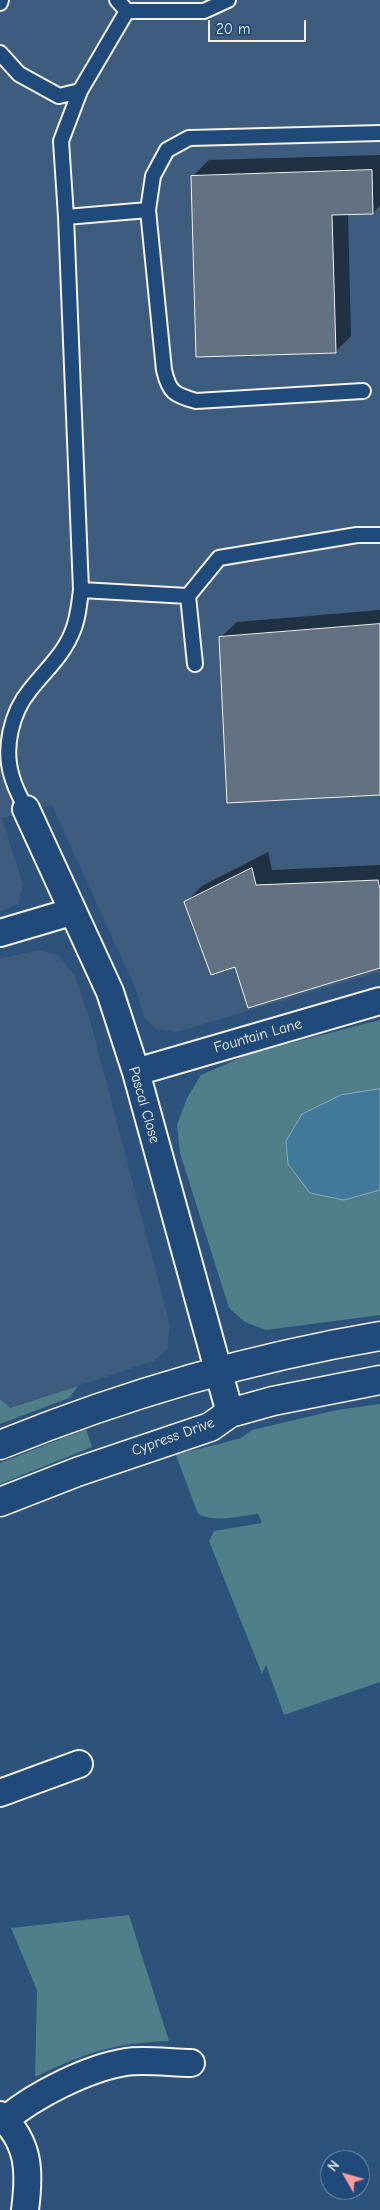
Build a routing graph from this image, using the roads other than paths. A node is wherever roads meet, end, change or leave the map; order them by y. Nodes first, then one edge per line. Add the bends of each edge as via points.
1 (117, 0) edge
2 (228, 0) edge
3 (127, 11) junction
4 (0, 53) edge
5 (80, 91) junction
6 (380, 133) edge
7 (148, 210) junction
8 (66, 217) junction
9 (363, 391) dead end
10 (380, 534) edge
11 (81, 590) junction
12 (188, 596) junction
13 (195, 664) dead end
14 (0, 750) edge
15 (10, 760) junction
16 (26, 809) joint
17 (71, 912) junction
18 (0, 933) edge
19 (380, 1001) edge
20 (136, 1072) junction
21 (380, 1336) edge
22 (218, 1370) junction
23 (380, 1380) edge
24 (230, 1413) junction
25 (0, 1445) edge
26 (0, 1502) edge
27 (80, 1764) dead end
28 (0, 1793) edge
29 (191, 2064) dead end
30 (3, 2117) edge
31 (25, 2210) edge

1 - 3 lane
2 - 3 lane via 204,11
3 - 5 lane
4 - 5 lane via 19,74 59,96
5 - 8 lane via 61,142
6 - 7 lane via 189,138 168,150 153,176
7 - 8 lane
7 - 9 lane via 168,387 181,397 196,401
8 - 11 lane
10 - 12 lane via 219,558
11 - 12 lane
11 - 15 lane via 72,634 62,652 28,692 14,720 9,741
12 - 13 lane
14 - 15 lane
15 - 16 lane via 12,776
16 - 17 street, Pascal Close
17 - 18 street
17 - 20 street, Pascal Close via 110,992
19 - 20 street, Fountain Lane
20 - 22 street, Pascal Close
21 - 22 street via 311,1347
22 - 24 street, Pascal Close
22 - 25 street via 136,1394
23 - 24 street, Cypress Drive
24 - 26 street, Cypress Drive via 210,1427
27 - 28 street
29 - 30 street via 127,2062 61,2084
30 - 31 street via 26,2153 28,2188

